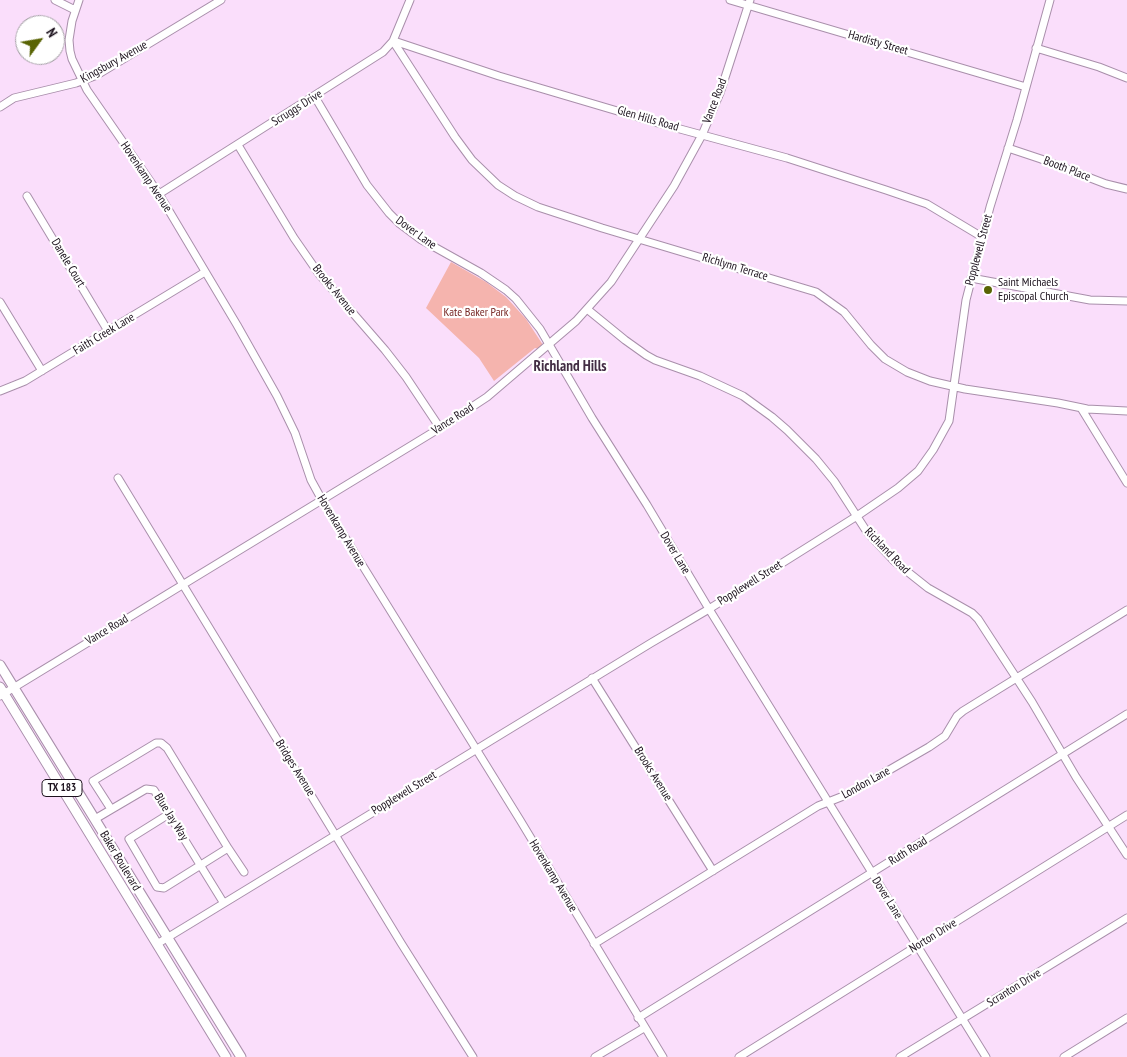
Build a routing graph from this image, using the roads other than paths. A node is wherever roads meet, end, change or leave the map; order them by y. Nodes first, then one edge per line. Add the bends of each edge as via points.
1 (55, 0) edge
2 (79, 0) edge
3 (221, 0) edge
4 (410, 0) edge
5 (730, 0) edge
6 (1050, 0) edge
7 (749, 3) edge
8 (75, 10) junction
9 (393, 40) junction
10 (1036, 48) junction
11 (1127, 78) edge
12 (82, 81) junction
13 (1026, 87) junction
14 (315, 96) junction
15 (0, 106) edge
16 (702, 135) junction
17 (238, 145) junction
18 (1008, 148) junction
19 (1127, 189) edge
20 (159, 194) junction
21 (27, 196) dead end
22 (982, 238) junction
23 (640, 239) junction
24 (205, 272) junction
25 (971, 278) junction
26 (1127, 301) edge
27 (0, 302) edge
28 (588, 309) junction
29 (108, 331) junction
30 (549, 344) junction
31 (42, 371) junction
32 (954, 387) junction
33 (0, 391) edge
34 (1081, 408) junction
35 (1127, 411) edge
36 (440, 428) junction
37 (118, 478) dead end
38 (1127, 483) edge
39 (322, 500) junction
40 (857, 516) junction
41 (183, 584) junction
42 (709, 609) junction
43 (1127, 610) edge
44 (0, 664) edge
45 (592, 678) junction
46 (1016, 678) junction
47 (14, 688) junction
48 (1, 692) edge
49 (1127, 714) edge
50 (477, 750) junction
51 (1063, 754) junction
52 (829, 802) junction
53 (111, 809) junction
54 (168, 814) junction
55 (1127, 815) edge
56 (94, 819) junction
57 (1109, 827) junction
58 (336, 834) junction
59 (228, 848) junction
60 (1127, 855) edge
61 (200, 865) junction
62 (713, 871) junction
63 (244, 872) dead end
64 (872, 873) junction
65 (223, 902) junction
66 (1127, 918) edge
67 (167, 937) junction
68 (157, 944) junction
69 (594, 944) junction
70 (917, 946) junction
71 (638, 1018) junction
72 (1127, 1018) edge
73 (962, 1019) junction
74 (644, 1028) junction
75 (226, 1057) edge
76 (241, 1057) edge
77 (473, 1057) edge
78 (594, 1057) edge
79 (662, 1057) edge
80 (739, 1057) edge
81 (900, 1057) edge
82 (986, 1057) edge
83 (1064, 1057) edge

1 - 8 street
2 - 8 street, Hovenkamp Avenue
3 - 12 street, Kingsbury Avenue
4 - 9 street, Scruggs Drive
5 - 7 street, Hardisty Street
6 - 10 street, Popplewell Street
7 - 13 street, Hardisty Street
7 - 16 street, Vance Road via 720,92
8 - 12 street, Hovenkamp Avenue via 70,51
9 - 14 street, Scruggs Drive via 369,63
9 - 16 street, Glen Hills Road via 499,76
9 - 23 street, Richlynn Terrace via 460,144 498,185 538,207
10 - 11 street
10 - 13 street, Popplewell Street
12 - 15 street, Kingsbury Avenue via 14,98
12 - 20 street, Hovenkamp Avenue
13 - 18 street, Popplewell Street
14 - 17 street, Scruggs Drive
14 - 30 street, Dover Lane via 366,185 389,213 420,239 506,290
16 - 22 street, Glen Hills Road via 787,158 926,204
16 - 23 street, Vance Road
17 - 20 street, Scruggs Drive
17 - 36 street, Brooks Avenue via 319,274 385,350
18 - 19 street, Booth Place
18 - 22 street, Popplewell Street
20 - 24 street, Hovenkamp Avenue
21 - 29 street, Danele Court
22 - 25 street, Popplewell Street
23 - 28 street, Vance Road
23 - 32 street, Richlynn Terrace via 816,292 844,312 885,359 930,381
24 - 29 street, Faith Creek Lane
24 - 39 street, Hovenkamp Avenue via 277,396
25 - 26 street via 1090,300
25 - 32 street, Popplewell Street
27 - 31 street
28 - 30 street, Vance Road
28 - 40 street, Richland Road via 646,355 742,396 772,417 816,459
29 - 31 street, Faith Creek Lane
30 - 36 street, Vance Road via 487,397
30 - 42 street, Dover Lane
31 - 33 street, Faith Creek Lane
32 - 34 street, Richlynn Terrace
32 - 40 street, Popplewell Street via 949,421 918,471
34 - 35 street, Richlynn Terrace
34 - 38 street
36 - 39 street, Vance Road
37 - 41 street, Bridges Avenue
39 - 41 street, Vance Road
39 - 50 street, Hovenkamp Avenue
40 - 42 street, Popplewell Street
40 - 46 street, Richland Road via 876,543 905,572 978,619
41 - 47 street, Vance Road
41 - 58 street, Bridges Avenue
42 - 45 street, Popplewell Street
42 - 52 street, Dover Lane
43 - 46 street, London Lane
44 - 47 main road, Baker Boulevard / TX 183
45 - 50 street, Popplewell Street
45 - 62 street, Brooks Avenue
46 - 51 street, Richland Road
46 - 52 street, London Lane via 956,716 945,736 929,747
47 - 48 street, Vance Road
47 - 56 main road, Baker Boulevard / TX 183
48 - 68 main road, Baker Boulevard / TX 183
49 - 51 street, Ruth Road
50 - 58 street, Popplewell Street
50 - 69 street, Hovenkamp Avenue
51 - 57 street, Richland Road
51 - 64 street, Ruth Road
52 - 62 street, London Lane
52 - 64 street, Dover Lane
53 - 54 street, Blue Jay Way via 149,789 154,790
53 - 56 street, Blue Jay Way
53 - 59 street via 93,782 161,743
54 - 61 street, Blue Jay Way
54 - 61 street via 129,839 157,887 164,888
55 - 57 street, Norton Drive
56 - 67 main road, Baker Boulevard / TX 183
57 - 60 street, Richland Road
57 - 70 street, Norton Drive
58 - 65 street, Popplewell Street
58 - 77 street, Bridges Avenue
59 - 61 street
59 - 63 street
61 - 65 street, Blue Jay Way
62 - 69 street, London Lane
64 - 70 street, Dover Lane
64 - 71 street, Ruth Road
65 - 67 street, Popplewell Street
66 - 73 street, Scranton Drive
67 - 68 street, Popplewell Street
67 - 76 main road, Baker Boulevard / TX 183
68 - 75 main road, Baker Boulevard / TX 183
69 - 71 street, Hovenkamp Avenue
70 - 73 street, Dover Lane
70 - 80 street, Norton Drive
71 - 74 street, Hovenkamp Avenue
72 - 83 street
73 - 81 street, Scranton Drive
73 - 82 street, Dover Lane
74 - 78 street
74 - 79 street, Hovenkamp Avenue

